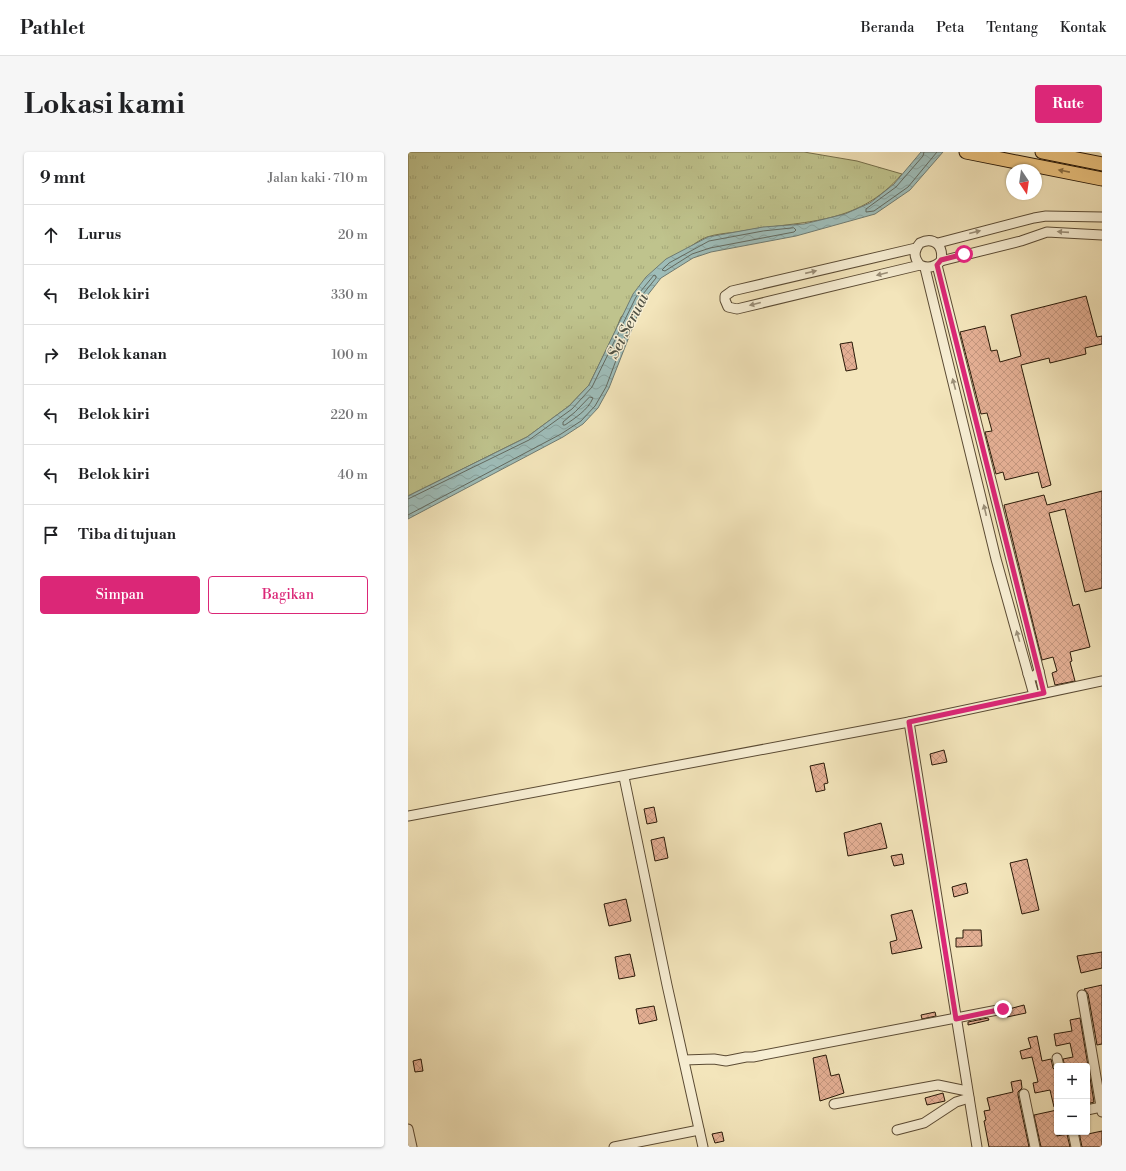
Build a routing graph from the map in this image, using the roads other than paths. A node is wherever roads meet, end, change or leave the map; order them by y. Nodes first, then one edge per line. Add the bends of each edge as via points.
1 (966, 152) edge
2 (1042, 152) edge
3 (1102, 164) edge
4 (1102, 178) edge
5 (1102, 217) edge
6 (1102, 235) edge
7 (938, 243) junction
8 (916, 248) junction
9 (939, 263) junction
10 (922, 266) junction
11 (994, 492) junction
12 (981, 495) junction
13 (1039, 671) junction
14 (1028, 674) junction
15 (1102, 681) edge
16 (1044, 693) junction
17 (1034, 695) junction
18 (909, 722) junction
19 (624, 776) junction
20 (408, 816) edge
21 (1082, 995) dead end
22 (1003, 1009) dead end
23 (956, 1019) junction
24 (684, 1060) junction
25 (968, 1094) junction
26 (1024, 1094) dead end
27 (834, 1104) dead end
28 (1090, 1110) edge
29 (1102, 1110) edge
30 (408, 1130) edge
31 (699, 1130) junction
32 (897, 1130) dead end
33 (1074, 1135) edge
34 (412, 1147) edge
35 (614, 1147) edge
36 (703, 1147) edge
37 (976, 1147) edge
38 (1035, 1147) edge
39 (1076, 1147) edge

4 -> 1 highway
2 - 3 highway
7 -> 5 street via 1046,216
6 -> 9 street via 1047,232
7 - 8 street via 926,240
7 - 9 street via 943,254
8 - 10 street via 916,260
10 -> 8 street via 737,309 728,307 725,300 725,296 732,291
9 - 10 street
9 - 11 street
12 -> 10 street via 966,428
11 - 12 street
11 - 13 street
14 -> 12 street
13 - 14 street via 1035,676
13 - 16 street
14 - 17 street
15 - 16 street
16 - 17 street
17 - 18 street
18 - 19 street
18 - 23 street
19 - 20 street
19 - 24 street
21 - 29 street
22 - 23 street
23 - 24 street via 726,1061
23 - 25 street
24 - 31 street
25 - 27 street via 938,1085
25 - 32 street via 924,1123
25 - 37 street
26 - 38 street
28 - 29 street
30 - 34 street
31 - 35 street
31 - 36 street
33 - 39 street

